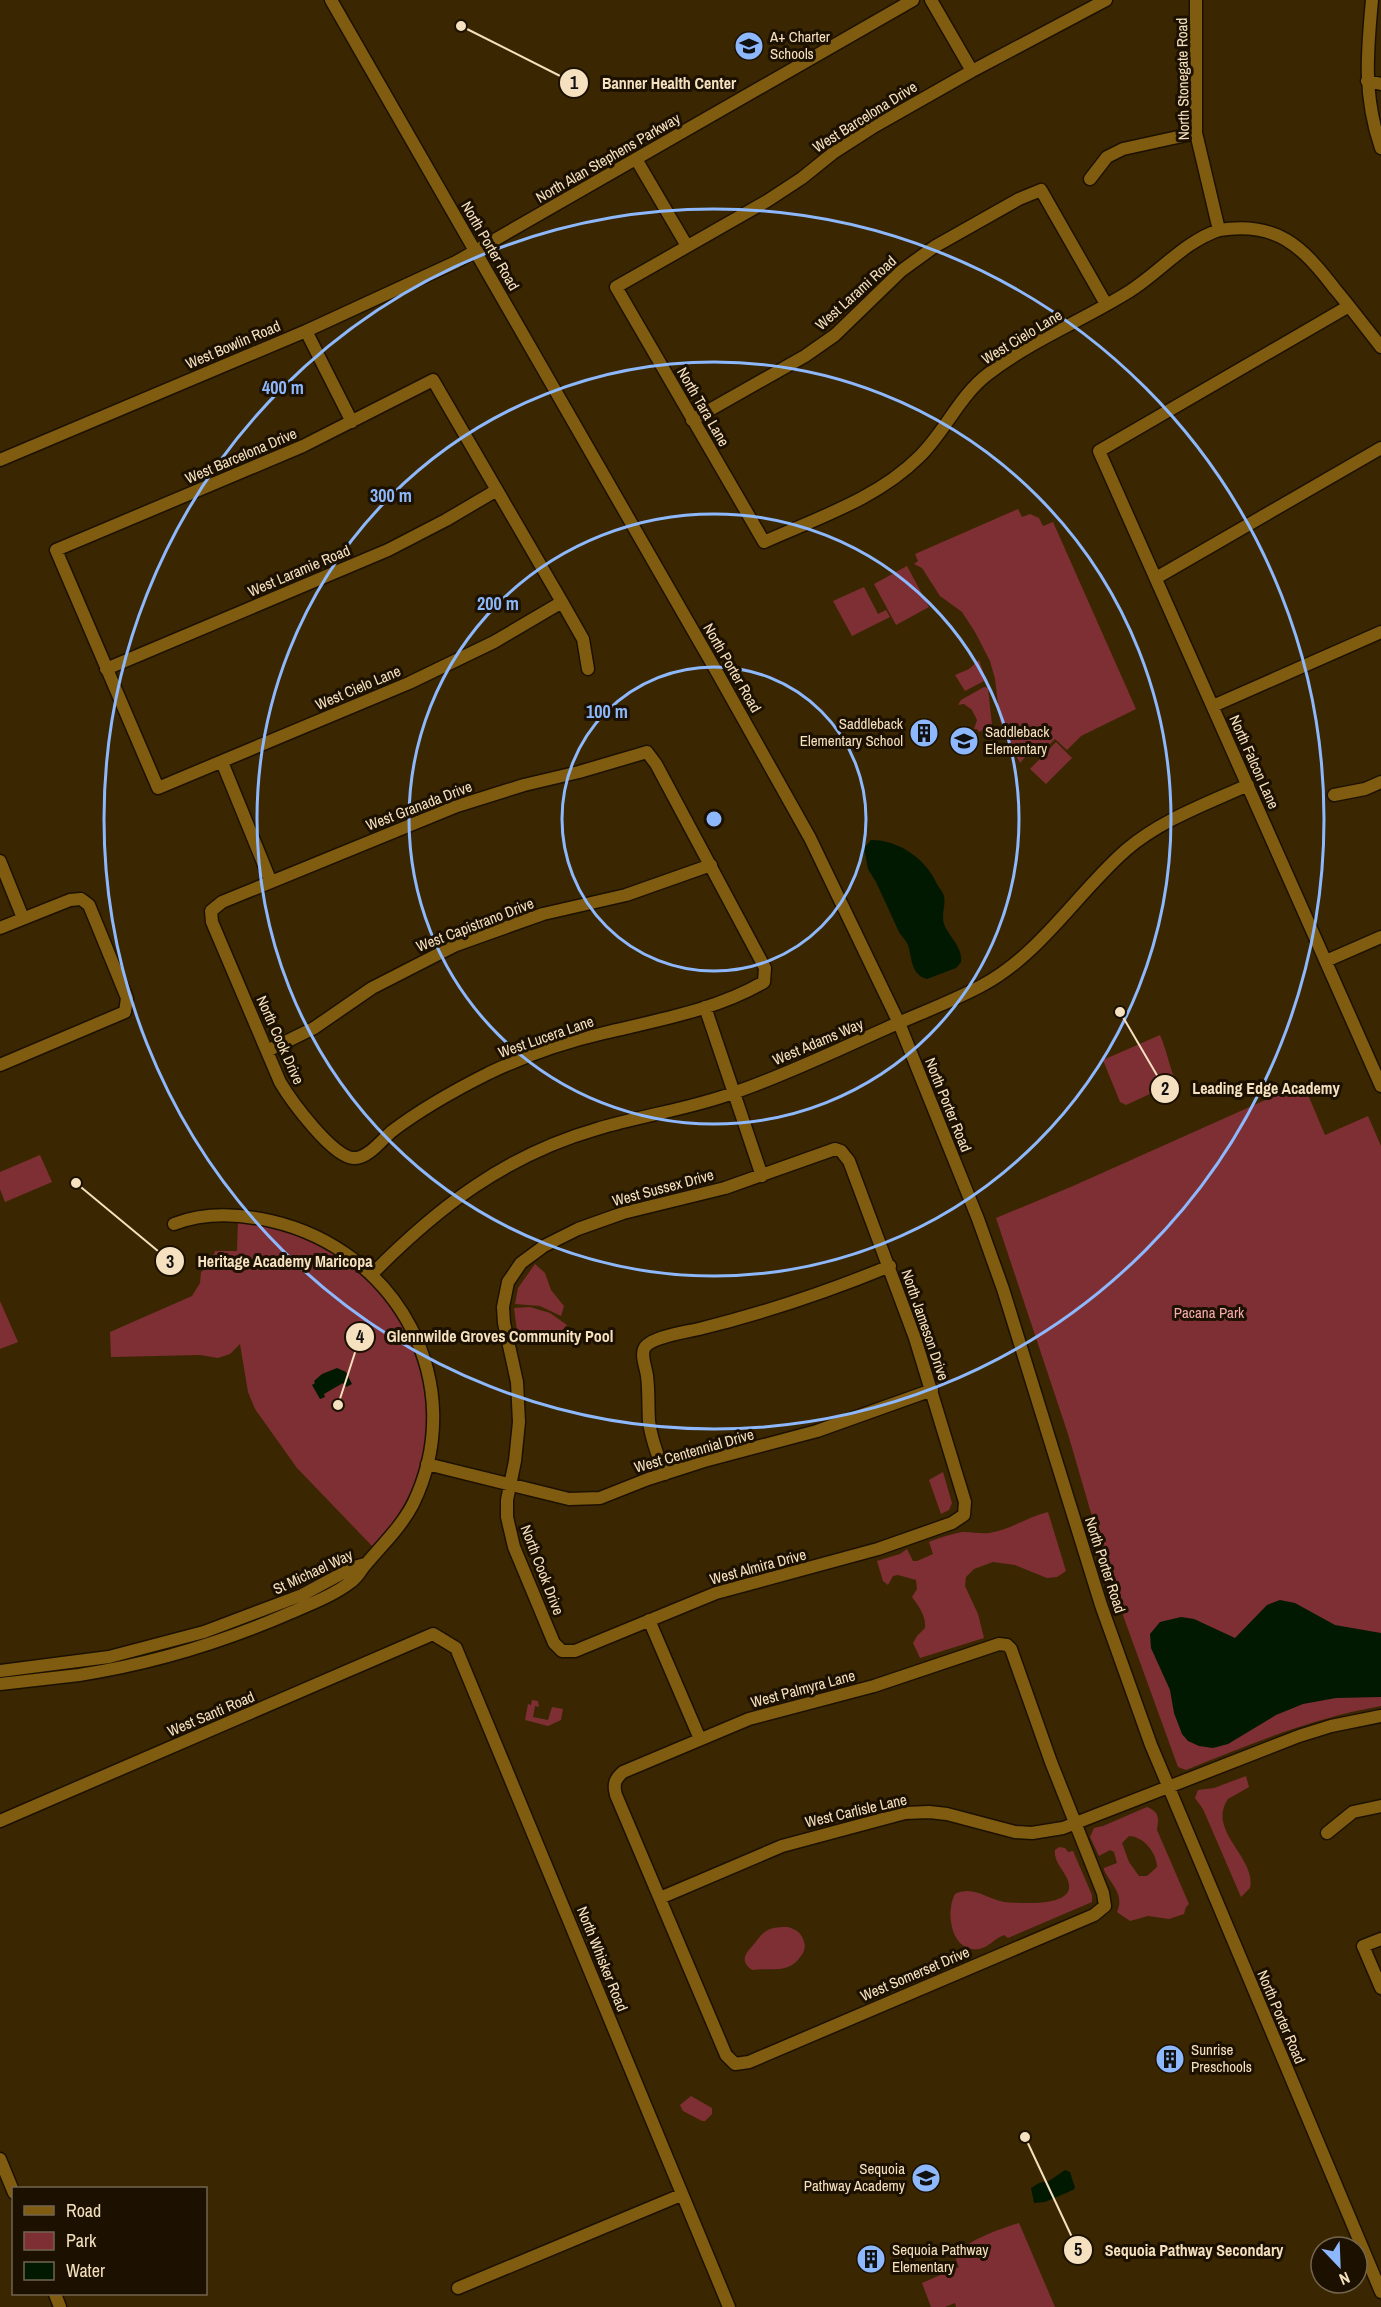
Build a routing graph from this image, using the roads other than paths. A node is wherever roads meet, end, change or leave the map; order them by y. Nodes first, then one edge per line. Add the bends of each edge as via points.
1 (331, 0) edge
2 (913, 0) edge
3 (931, 0) edge
4 (1106, 0) edge
5 (1196, 0) edge
6 (1372, 0) edge
7 (972, 71) junction
8 (1367, 81) junction
9 (1381, 84) edge
10 (1196, 134) junction
11 (1381, 148) edge
12 (636, 159) junction
13 (1090, 179) dead end
14 (1219, 230) junction
15 (687, 246) junction
16 (475, 252) junction
17 (616, 288) joint
18 (1106, 304) junction
19 (1349, 306) junction
20 (306, 331) junction
21 (1381, 348) edge
22 (692, 420) junction
23 (352, 422) junction
24 (1381, 448) edge
25 (0, 460) edge
26 (497, 490) junction
27 (764, 542) joint
28 (1156, 578) junction
29 (562, 602) junction
30 (1381, 632) edge
31 (106, 669) junction
32 (588, 669) dead end
33 (1213, 706) junction
34 (222, 762) junction
35 (1381, 782) edge
36 (1248, 785) junction
37 (1334, 795) dead end
38 (0, 861) edge
39 (711, 865) junction
40 (271, 882) junction
41 (211, 910) joint
42 (23, 918) junction
43 (0, 928) edge
44 (1381, 937) edge
45 (1326, 961) junction
46 (705, 1006) junction
47 (899, 1023) junction
48 (267, 1051) junction
49 (0, 1065) edge
50 (1381, 1086) edge
51 (735, 1093) junction
52 (841, 1151) joint
53 (355, 1158) joint
54 (762, 1176) junction
55 (174, 1224) dead end
56 (890, 1266) junction
57 (372, 1274) junction
58 (508, 1282) joint
59 (932, 1390) junction
60 (427, 1464) junction
61 (664, 1474) junction
62 (510, 1484) junction
63 (964, 1515) joint
64 (365, 1564) junction
65 (649, 1620) junction
66 (433, 1634) joint
67 (562, 1652) joint
68 (0, 1671) edge
69 (0, 1684) edge
70 (1381, 1716) edge
71 (700, 1739) junction
72 (1168, 1788) junction
73 (1381, 1806) edge
74 (0, 1821) edge
75 (1076, 1825) junction
76 (1327, 1833) dead end
77 (660, 1898) junction
78 (1381, 1939) edge
79 (1381, 1988) edge
80 (0, 2160) edge
81 (12, 2188) edge
82 (681, 2195) junction
83 (458, 2288) dead end
84 (1381, 2292) edge
85 (729, 2307) edge

1 - 16 street, North Porter Road
2 - 12 street, North Alan Stephens Parkway
3 - 7 street
4 - 7 street, West Barcelona Drive
5 - 10 street, North Stonegate Road
6 - 8 street
7 - 15 street, West Barcelona Drive via 875,126 767,201
8 - 9 street
8 - 11 street
10 - 13 street via 1123,149 1107,157
10 - 14 street, North Stonegate Road
12 - 15 street
12 - 16 street, North Alan Stephens Parkway
14 - 18 street, West Cielo Lane via 1201,236 1148,279
14 - 19 street via 1240,227 1285,238 1303,251
15 - 17 street, West Barcelona Drive
16 - 20 street, West Bowlin Road
16 - 47 street, North Porter Road via 810,838
17 - 22 street, North Tara Lane
18 - 22 street, West Larami Road via 1041,190 934,247 901,271 820,345
18 - 27 street, West Cielo Lane via 988,374 968,393 935,441 881,488
19 - 21 street
19 - 28 street, North Falcon Lane via 1099,451
20 - 23 street
20 - 25 street, West Bowlin Road
22 - 27 street, North Tara Lane
23 - 26 street, West Barcelona Drive via 433,380
23 - 31 street, West Barcelona Drive via 57,550
24 - 28 street
26 - 29 street
26 - 31 street, West Laramie Road via 388,549
28 - 33 street, North Falcon Lane
29 - 32 street via 583,639
29 - 34 street, West Cielo Lane via 494,642 409,683
30 - 33 street
31 - 34 street, West Cielo Lane via 158,788
33 - 36 street, North Falcon Lane
34 - 40 street
35 - 37 street
36 - 45 street, North Falcon Lane
36 - 47 street, West Adams Way via 1176,817 1138,840 1019,960 997,977
38 - 42 street
39 - 40 street, West Granada Drive via 646,752 457,806
39 - 46 street, West Lucera Lane via 765,968 764,982
39 - 48 street, West Capistrano Drive via 626,895 543,914 456,945 372,988 314,1028
40 - 41 street, West Granada Drive
41 - 48 street, North Cook Drive via 212,922
42 - 43 street
42 - 49 street via 81,898 89,905 128,998 125,1012
44 - 45 street
45 - 50 street, North Falcon Lane
46 - 51 street
46 - 53 street, West Lucera Lane via 566,1044 504,1066 421,1111 367,1154
47 - 51 street, West Adams Way
47 - 72 street, North Porter Road via 1003,1289 1101,1605
48 - 53 street, North Cook Drive via 292,1102 324,1138
51 - 54 street
51 - 57 street, West Adams Way via 598,1128 518,1160 444,1207
52 - 54 street, West Sussex Drive via 828,1151
52 - 56 street, North Jameson Drive via 849,1161
54 - 58 street, West Sussex Drive via 622,1213 578,1229 536,1251 521,1263
55 - 57 street via 211,1215 282,1223 340,1249
56 - 59 street, North Jameson Drive
56 - 61 street via 794,1302 660,1338 647,1345 644,1356 649,1419
57 - 60 street via 410,1323 428,1369 433,1418
58 - 62 street, North Cook Drive via 504,1323 519,1403 518,1442
59 - 61 street, West Centennial Drive via 817,1431
59 - 63 street, North Jameson Drive via 965,1502
60 - 62 street, West Centennial Drive
60 - 64 street via 402,1522
61 - 62 street, West Centennial Drive via 600,1498 584,1500
62 - 67 street, North Cook Drive via 507,1517 512,1540 554,1643
63 - 65 street, West Almira Drive via 952,1523 878,1549 717,1593
64 - 68 street, St Michael Way via 302,1595 204,1632 109,1657
64 - 69 street, St Michael Way via 352,1581 331,1594 208,1644 98,1671
65 - 67 street, West Almira Drive via 575,1651
65 - 71 street
66 - 74 street, West Santi Road
66 - 82 street, North Whisker Road via 456,1648
70 - 72 street via 1299,1736
71 - 75 street, West Palmyra Lane via 749,1719 1006,1645 1011,1649
71 - 77 street, West Palmyra Lane via 623,1772 615,1782 616,1795
72 - 75 street, West Carlisle Lane
72 - 84 street, North Porter Road
73 - 76 street via 1353,1812
75 - 77 street, West Carlisle Lane via 1015,1832 947,1814 905,1813 782,1846
75 - 77 street, West Somerset Drive via 1103,1893 1105,1906 1101,1911 735,2064 726,2055
78 - 79 street via 1363,1946
80 - 81 street
82 - 83 street
82 - 85 street, North Whisker Road

